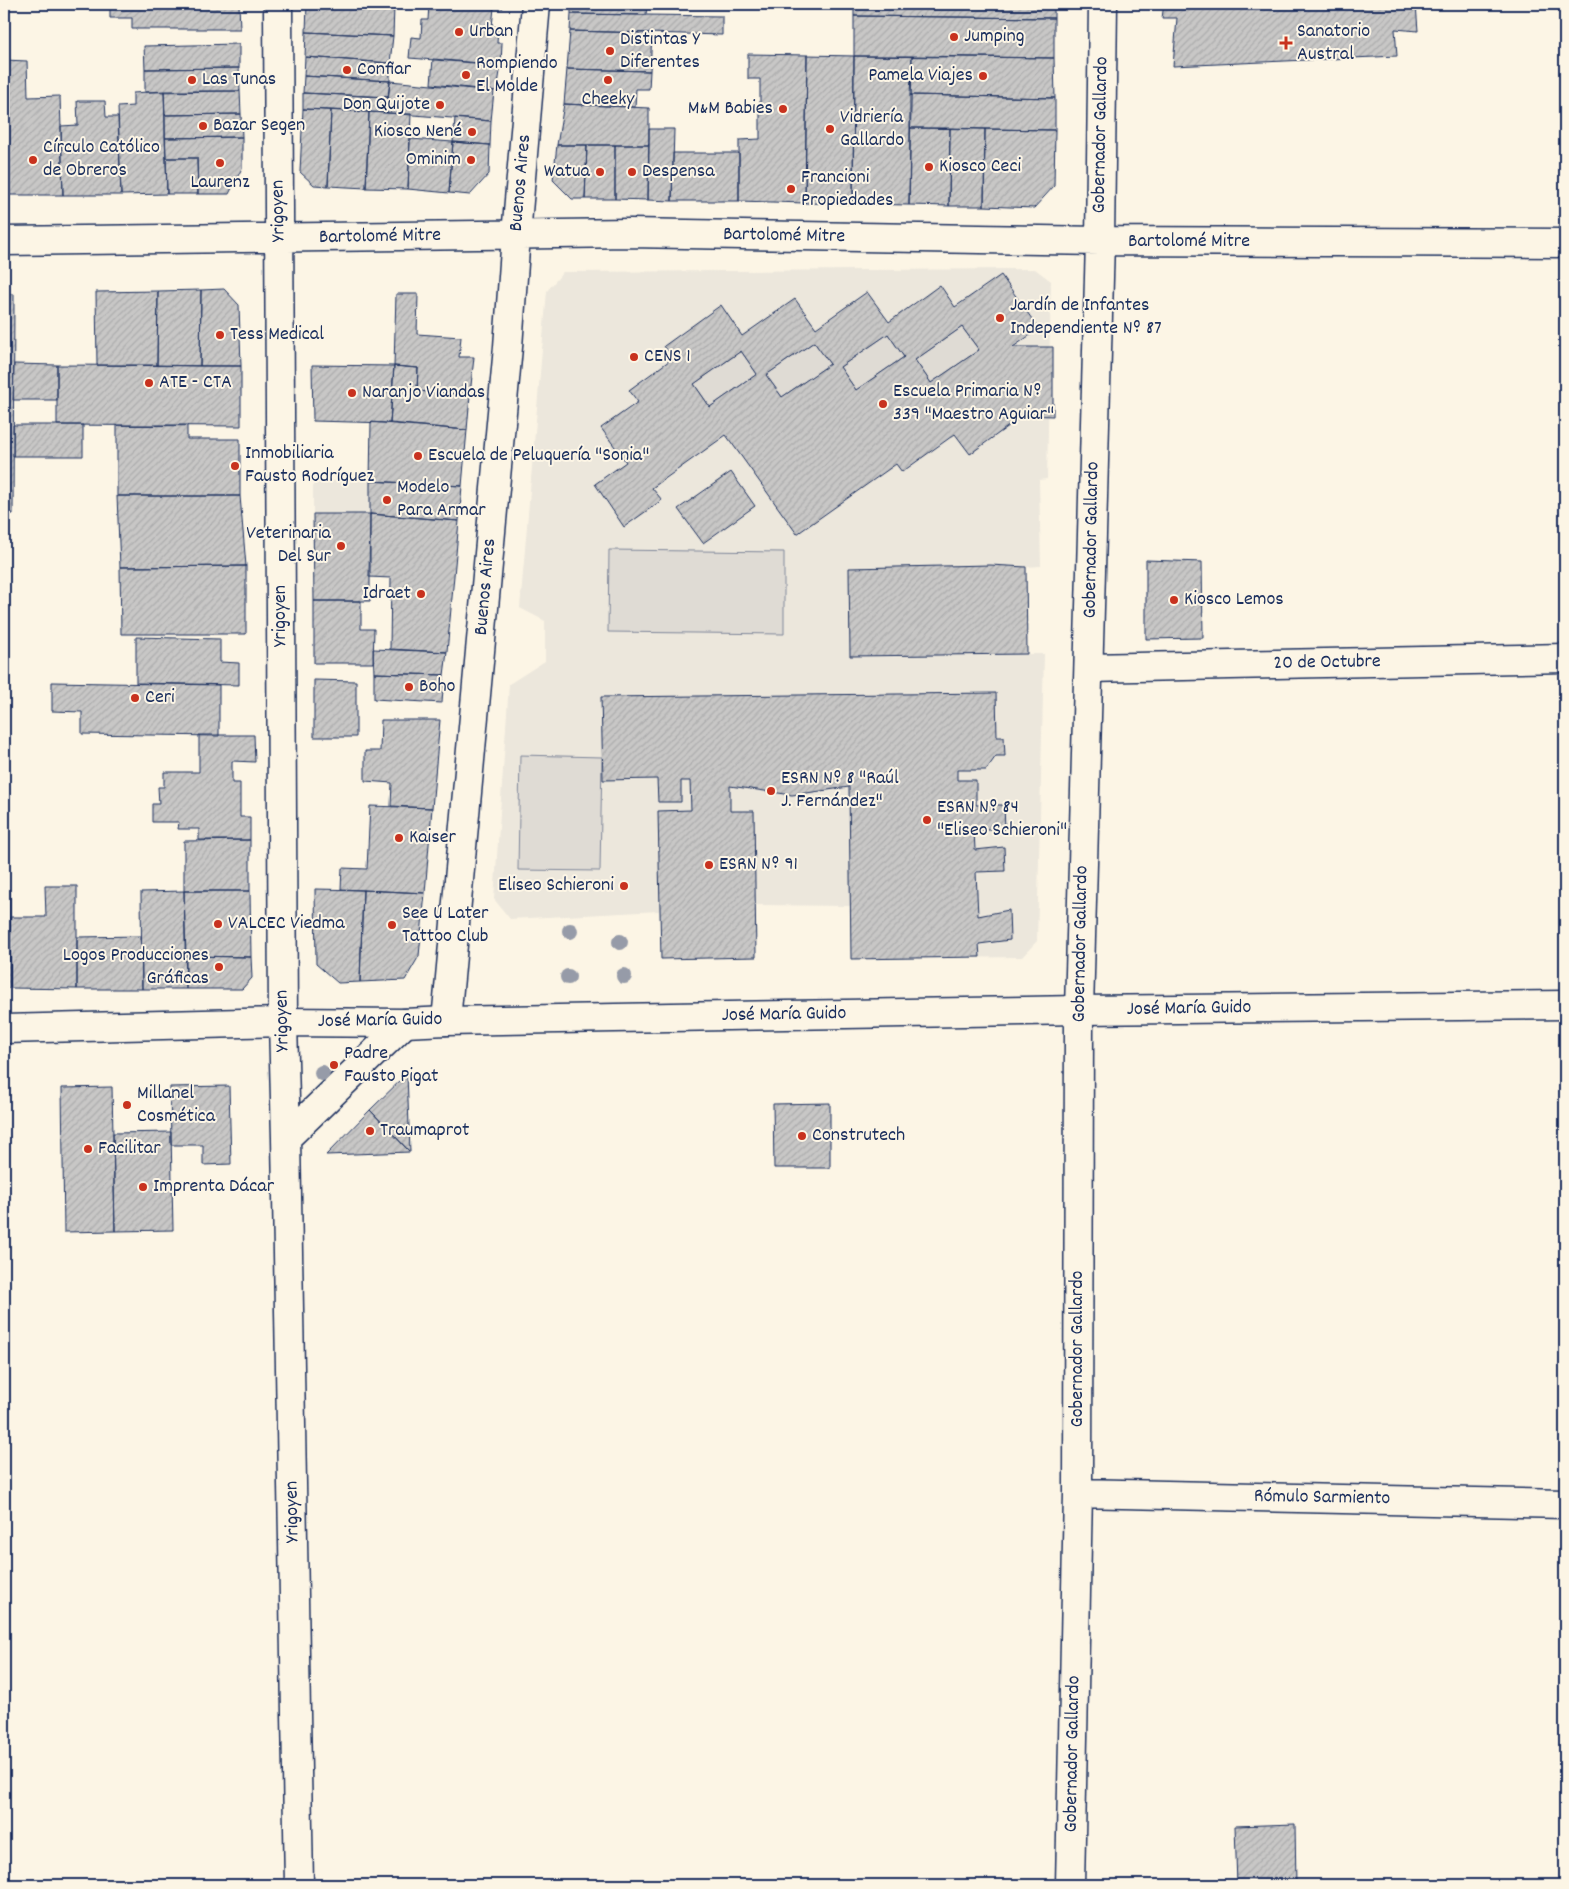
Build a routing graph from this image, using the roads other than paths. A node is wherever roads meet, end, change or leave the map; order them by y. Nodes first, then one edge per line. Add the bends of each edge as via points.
1 (278, 4) edge
2 (536, 4) edge
3 (1103, 4) edge
4 (516, 235) junction
5 (280, 238) junction
6 (4, 240) edge
7 (1100, 241) junction
8 (1565, 243) edge
9 (1565, 658) edge
10 (1089, 668) junction
11 (1565, 1005) edge
12 (1079, 1010) junction
13 (446, 1020) junction
14 (282, 1022) junction
15 (405, 1023) junction
16 (4, 1029) edge
17 (286, 1138) junction
18 (1078, 1493) junction
19 (1565, 1504) edge
20 (300, 1885) edge
21 (1070, 1885) edge

1 - 5 street, Yrigoyen
2 - 4 street, Buenos Aires
3 - 7 street, Gobernador Gallardo
4 - 5 street, Bartolomé Mitre
4 - 7 street, Bartolomé Mitre via 630,233
4 - 13 street, Buenos Aires via 506,377
5 - 6 street, Bartolomé Mitre
5 - 14 street, Yrigoyen
7 - 8 street, Bartolomé Mitre
7 - 10 street, Gobernador Gallardo
9 - 10 street, 20 de Octubre
10 - 12 street, Gobernador Gallardo
11 - 12 street, José María Guido
12 - 13 street, José María Guido
12 - 18 street, Gobernador Gallardo
13 - 15 street, José María Guido
14 - 15 street, José María Guido
14 - 16 street, José María Guido
14 - 17 street, Yrigoyen
15 - 17 street
17 - 20 street, Yrigoyen
18 - 19 street, Rómulo Sarmiento
18 - 21 street, Gobernador Gallardo

